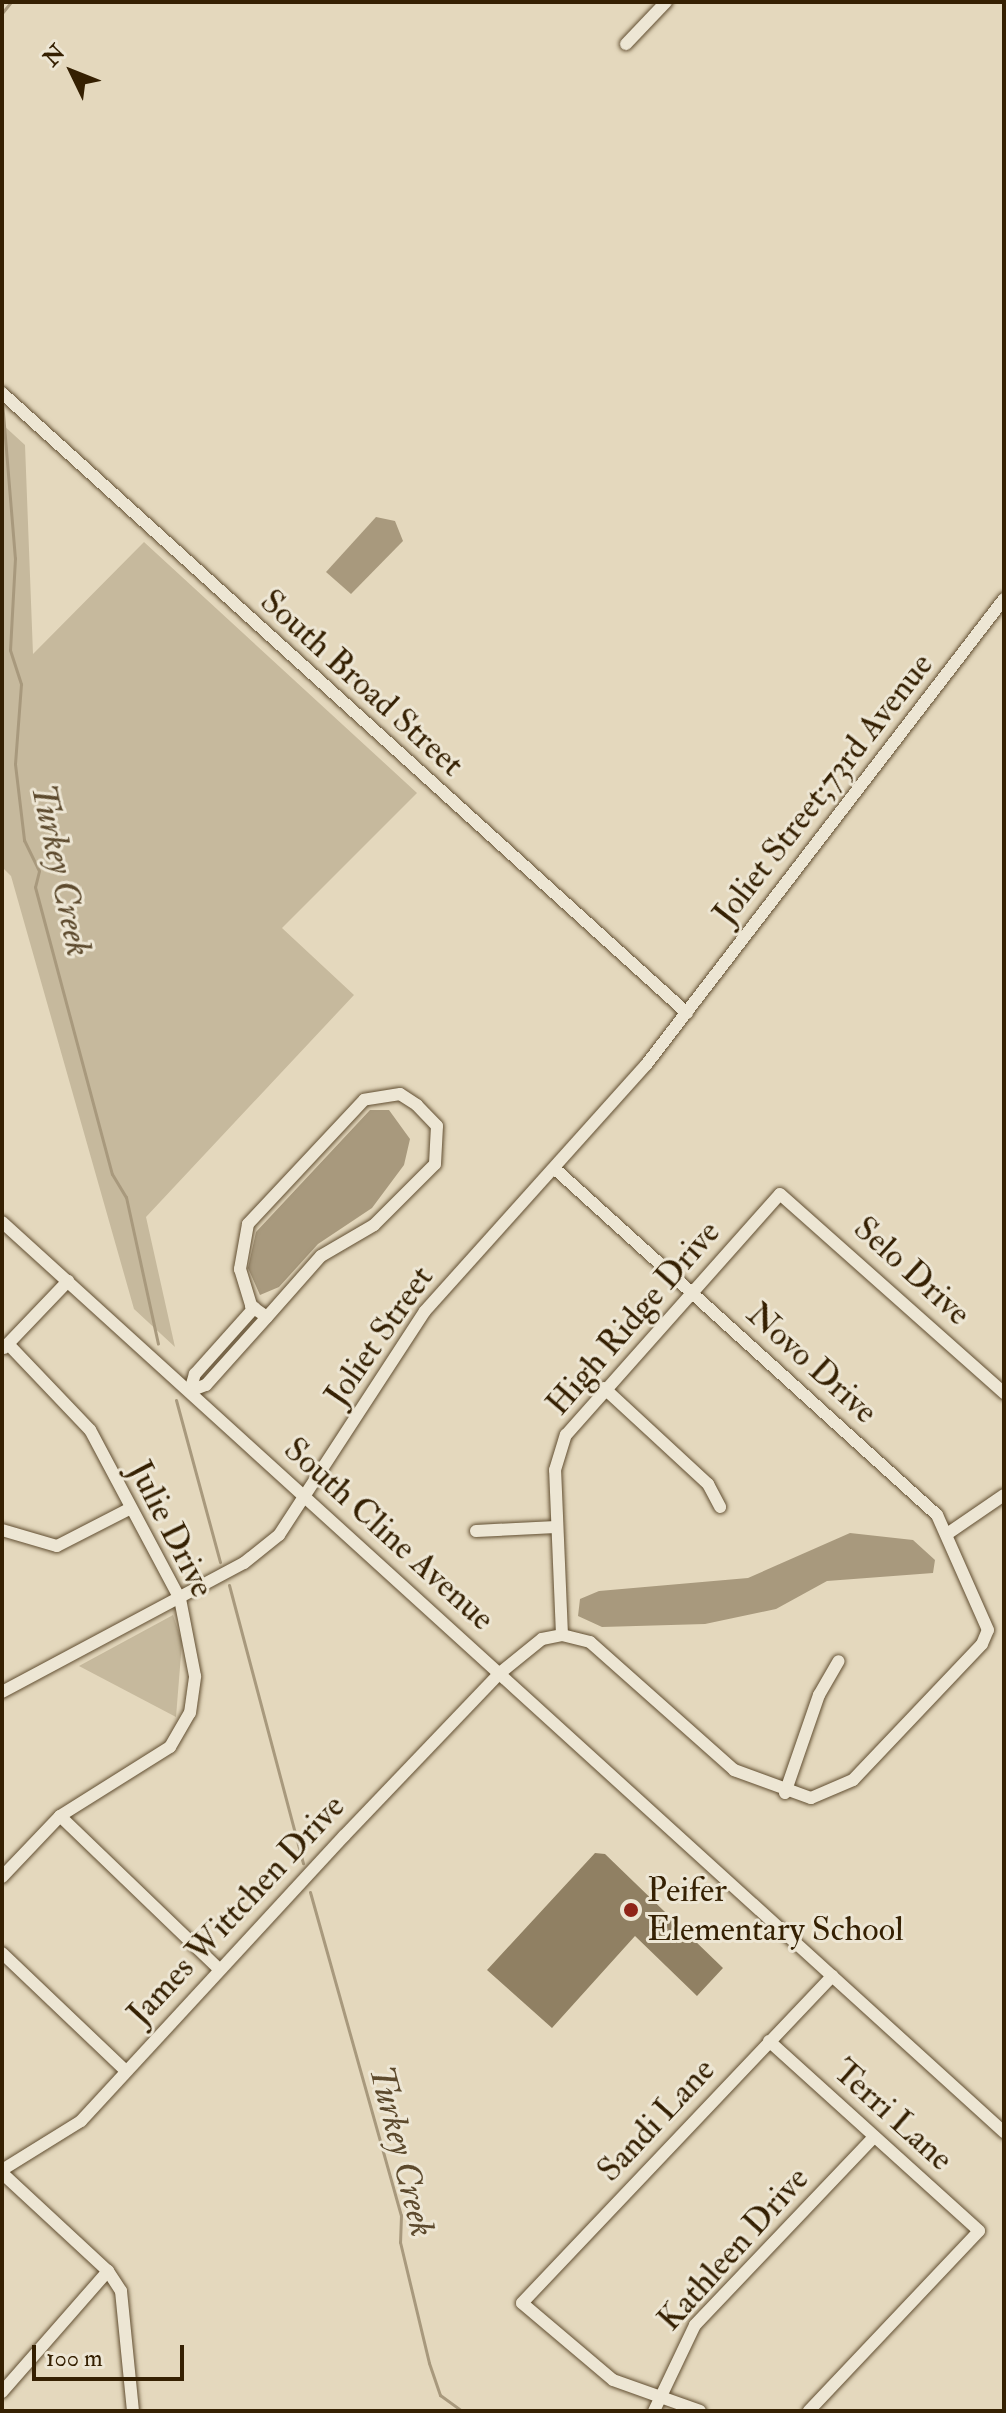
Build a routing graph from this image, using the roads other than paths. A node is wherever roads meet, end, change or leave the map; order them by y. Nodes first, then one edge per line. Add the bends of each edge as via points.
1 (666, 2) edge
2 (626, 44) dead end
3 (5, 395) edge
4 (1004, 599) edge
5 (687, 1013) junction
6 (554, 1168) junction
7 (780, 1194) joint
8 (2, 1222) edge
9 (68, 1281) junction
10 (691, 1291) junction
11 (254, 1308) junction
12 (267, 1317) junction
13 (5, 1347) edge
14 (604, 1388) junction
15 (190, 1391) junction
16 (1004, 1393) edge
17 (1004, 1495) edge
18 (307, 1499) junction
19 (720, 1507) dead end
20 (131, 1508) junction
21 (556, 1527) junction
22 (2, 1530) edge
23 (476, 1531) dead end
24 (950, 1532) junction
25 (180, 1599) junction
26 (562, 1635) junction
27 (839, 1661) dead end
28 (500, 1673) junction
29 (2, 1692) edge
30 (785, 1793) junction
31 (60, 1816) junction
32 (2, 1877) edge
33 (2, 1953) edge
34 (219, 1969) junction
35 (832, 1976) junction
36 (769, 2041) junction
37 (125, 2070) junction
38 (1004, 2132) edge
39 (874, 2137) junction
40 (2, 2172) edge
41 (108, 2271) junction
42 (2, 2392) edge
43 (658, 2397) junction
44 (133, 2411) edge
45 (654, 2411) edge
46 (700, 2411) edge
47 (809, 2411) edge

1 - 2 street
3 - 5 street, South Broad Street
4 - 5 street, Joliet Street;73rd Avenue
5 - 6 street, Joliet Street
6 - 10 street, Novo Drive
6 - 18 street, Joliet Street via 425,1311
7 - 10 street, High Ridge Drive
7 - 16 street, Selo Drive
8 - 9 street, South Cline Avenue
9 - 13 street
9 - 15 street, South Cline Avenue
10 - 14 street, High Ridge Drive
10 - 24 street, Novo Drive
11 - 12 street
11 - 12 street via 240,1269 248,1224 364,1100 400,1094 417,1105 437,1126 435,1164 374,1225 321,1256
11 - 15 street via 195,1374
12 - 15 street via 206,1385
13 - 20 street, Julie Drive via 81,1418
14 - 19 street via 708,1484
14 - 21 street, High Ridge Drive via 566,1435 555,1470
15 - 18 street, South Cline Avenue
17 - 24 street
18 - 25 street, Joliet Street via 261,1551
18 - 28 street, South Cline Avenue
20 - 22 street via 57,1546
20 - 25 street, Julie Drive
21 - 23 street
21 - 26 street, High Ridge Drive
24 - 30 street, Novo Drive via 988,1630 853,1780 811,1798
25 - 29 street, Joliet Street
25 - 31 street, Julie Drive via 195,1676 183,1725 146,1768
26 - 28 street, James Wittchen Drive via 542,1639
26 - 30 street via 612,1659 734,1770
27 - 30 street
28 - 34 street, James Wittchen Drive
28 - 35 street, South Cline Avenue
31 - 32 street, Julie Drive
31 - 34 street
33 - 37 street
34 - 37 street, James Wittchen Drive
35 - 36 street, Sandi Lane
35 - 38 street, South Cline Avenue
36 - 39 street, Terri Lane
36 - 43 street, Sandi Lane via 522,2303 613,2380
37 - 40 street, James Wittchen Drive via 81,2121
39 - 43 street, Kathleen Drive via 695,2325
39 - 47 street, Terri Lane via 979,2231
40 - 41 street
41 - 42 street
41 - 44 street via 126,2319
43 - 45 street, Kathleen Drive
43 - 46 street

